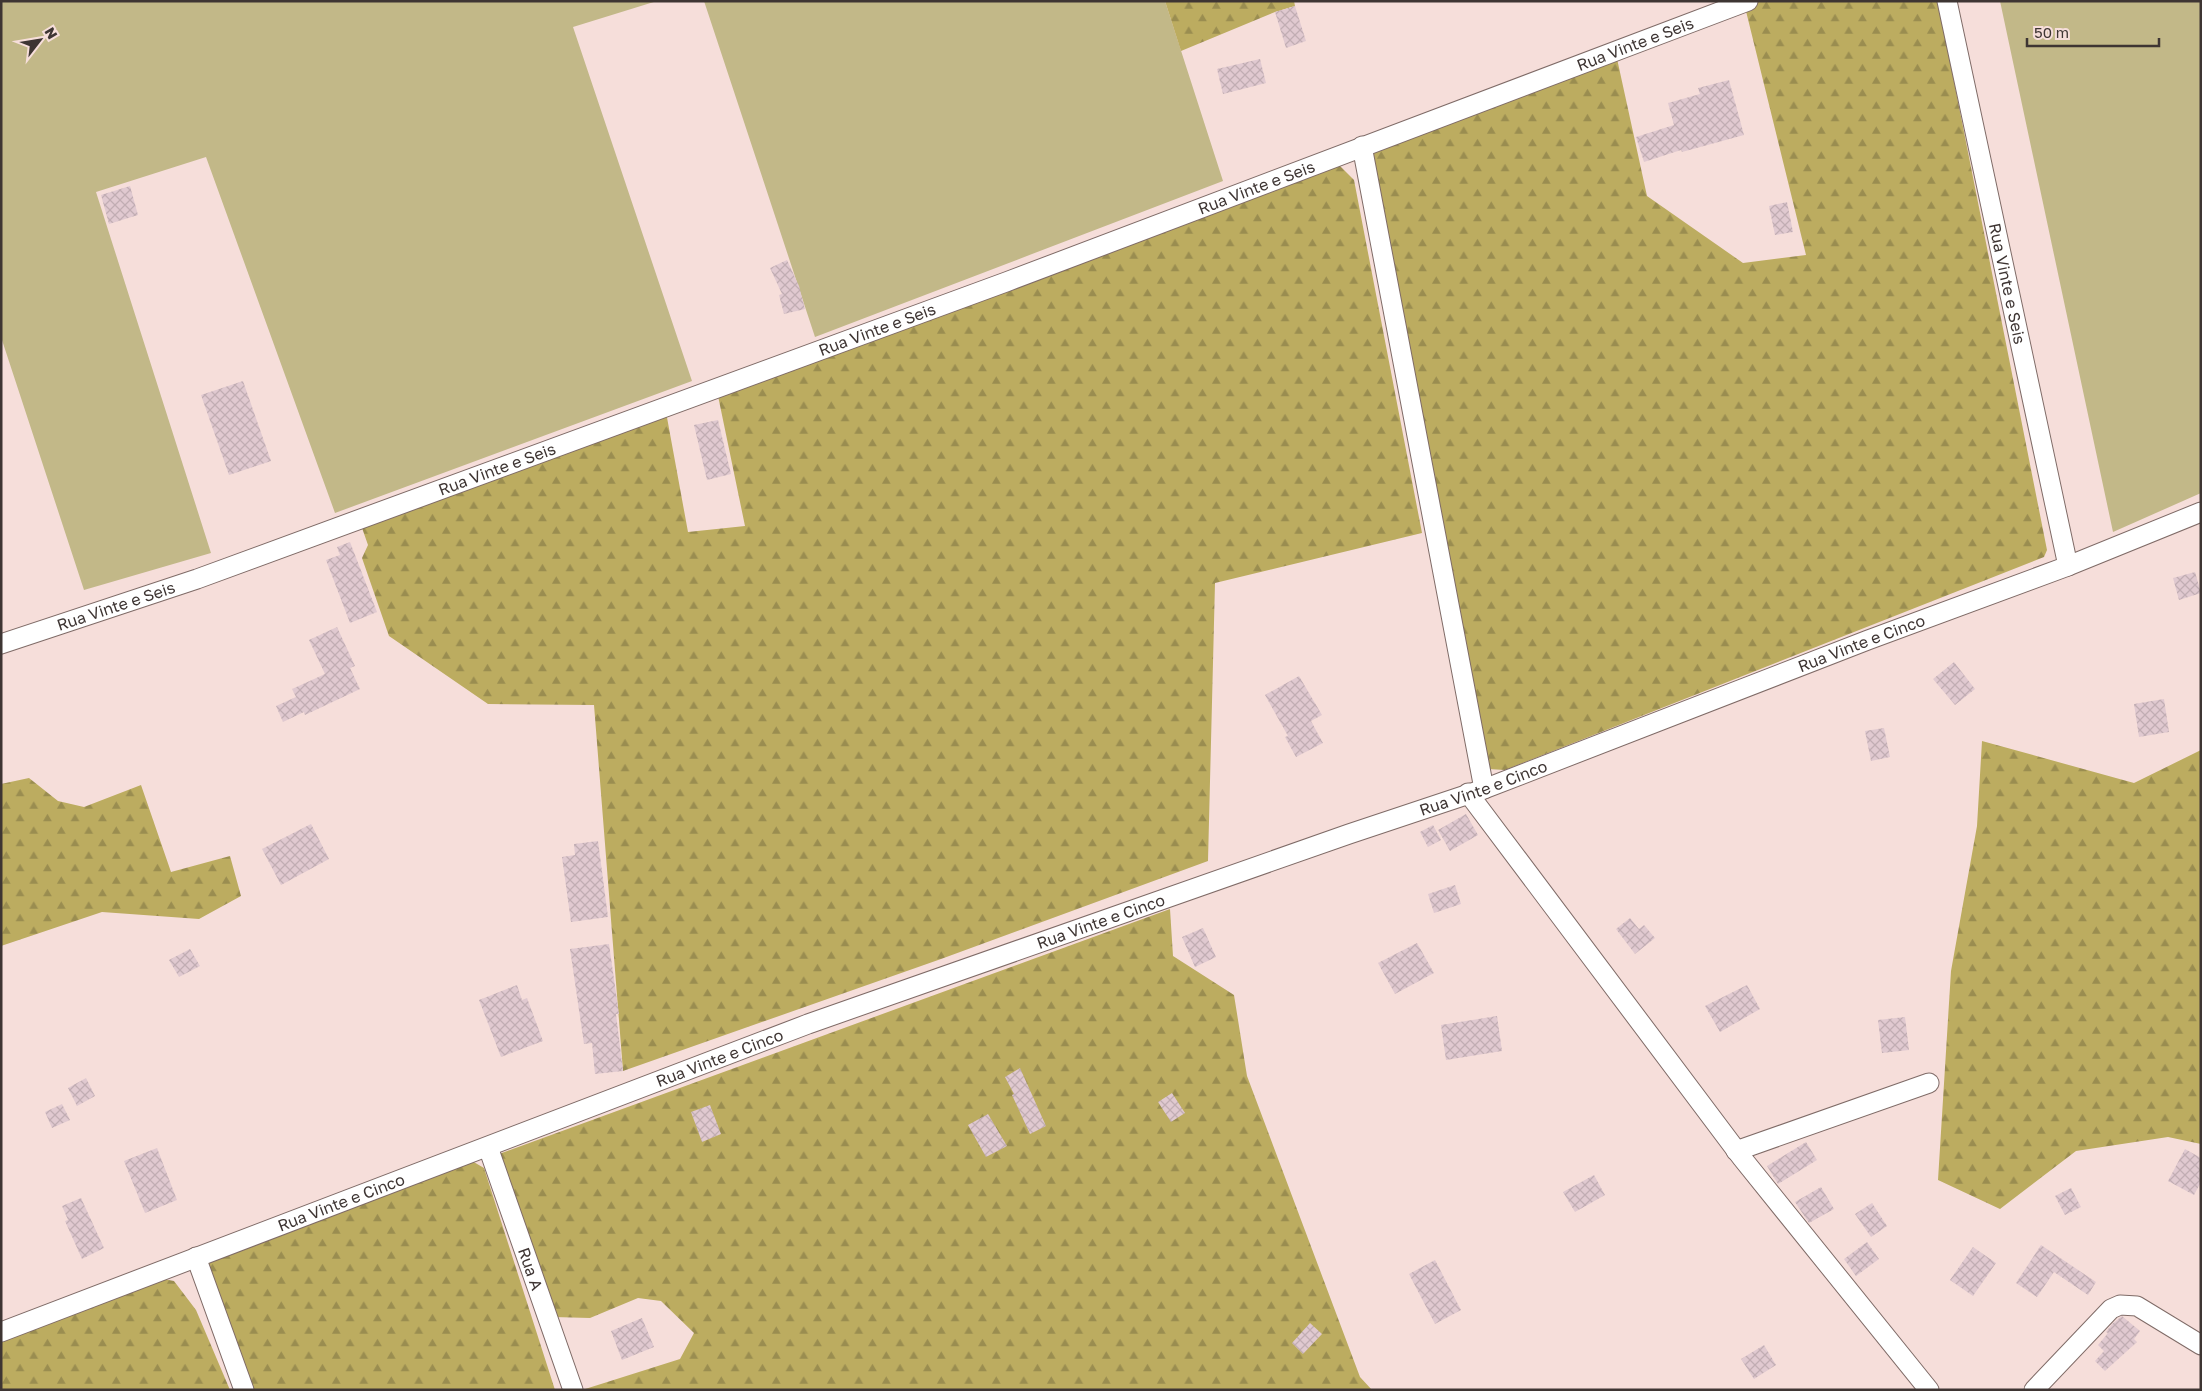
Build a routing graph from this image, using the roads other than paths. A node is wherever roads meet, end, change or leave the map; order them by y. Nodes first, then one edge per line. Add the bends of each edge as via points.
1 (1748, 1) edge
2 (1947, 1) edge
3 (1362, 146) junction
4 (2201, 512) edge
5 (2068, 566) junction
6 (1, 644) edge
7 (1476, 791) junction
8 (1929, 1084) dead end
9 (488, 1147) junction
10 (1736, 1151) junction
11 (196, 1257) junction
12 (1, 1332) edge
13 (2201, 1344) edge
14 (244, 1390) edge
15 (573, 1390) edge
16 (1929, 1390) edge
17 (2034, 1390) edge

1 - 3 street, Rua Vinte e Seis
2 - 5 street, Rua Vinte e Seis
3 - 6 street, Rua Vinte e Seis via 1006,282 197,579
3 - 7 street
4 - 5 street, Rua Vinte e Cinco
5 - 7 street, Rua Vinte e Cinco
7 - 9 street, Rua Vinte e Cinco via 808,1024
7 - 10 street
8 - 10 street
9 - 11 street, Rua Vinte e Cinco
9 - 15 street, Rua A
10 - 16 street
11 - 12 street, Rua Vinte e Cinco
11 - 14 street
13 - 17 street via 2137,1306 2120,1305 2111,1309

